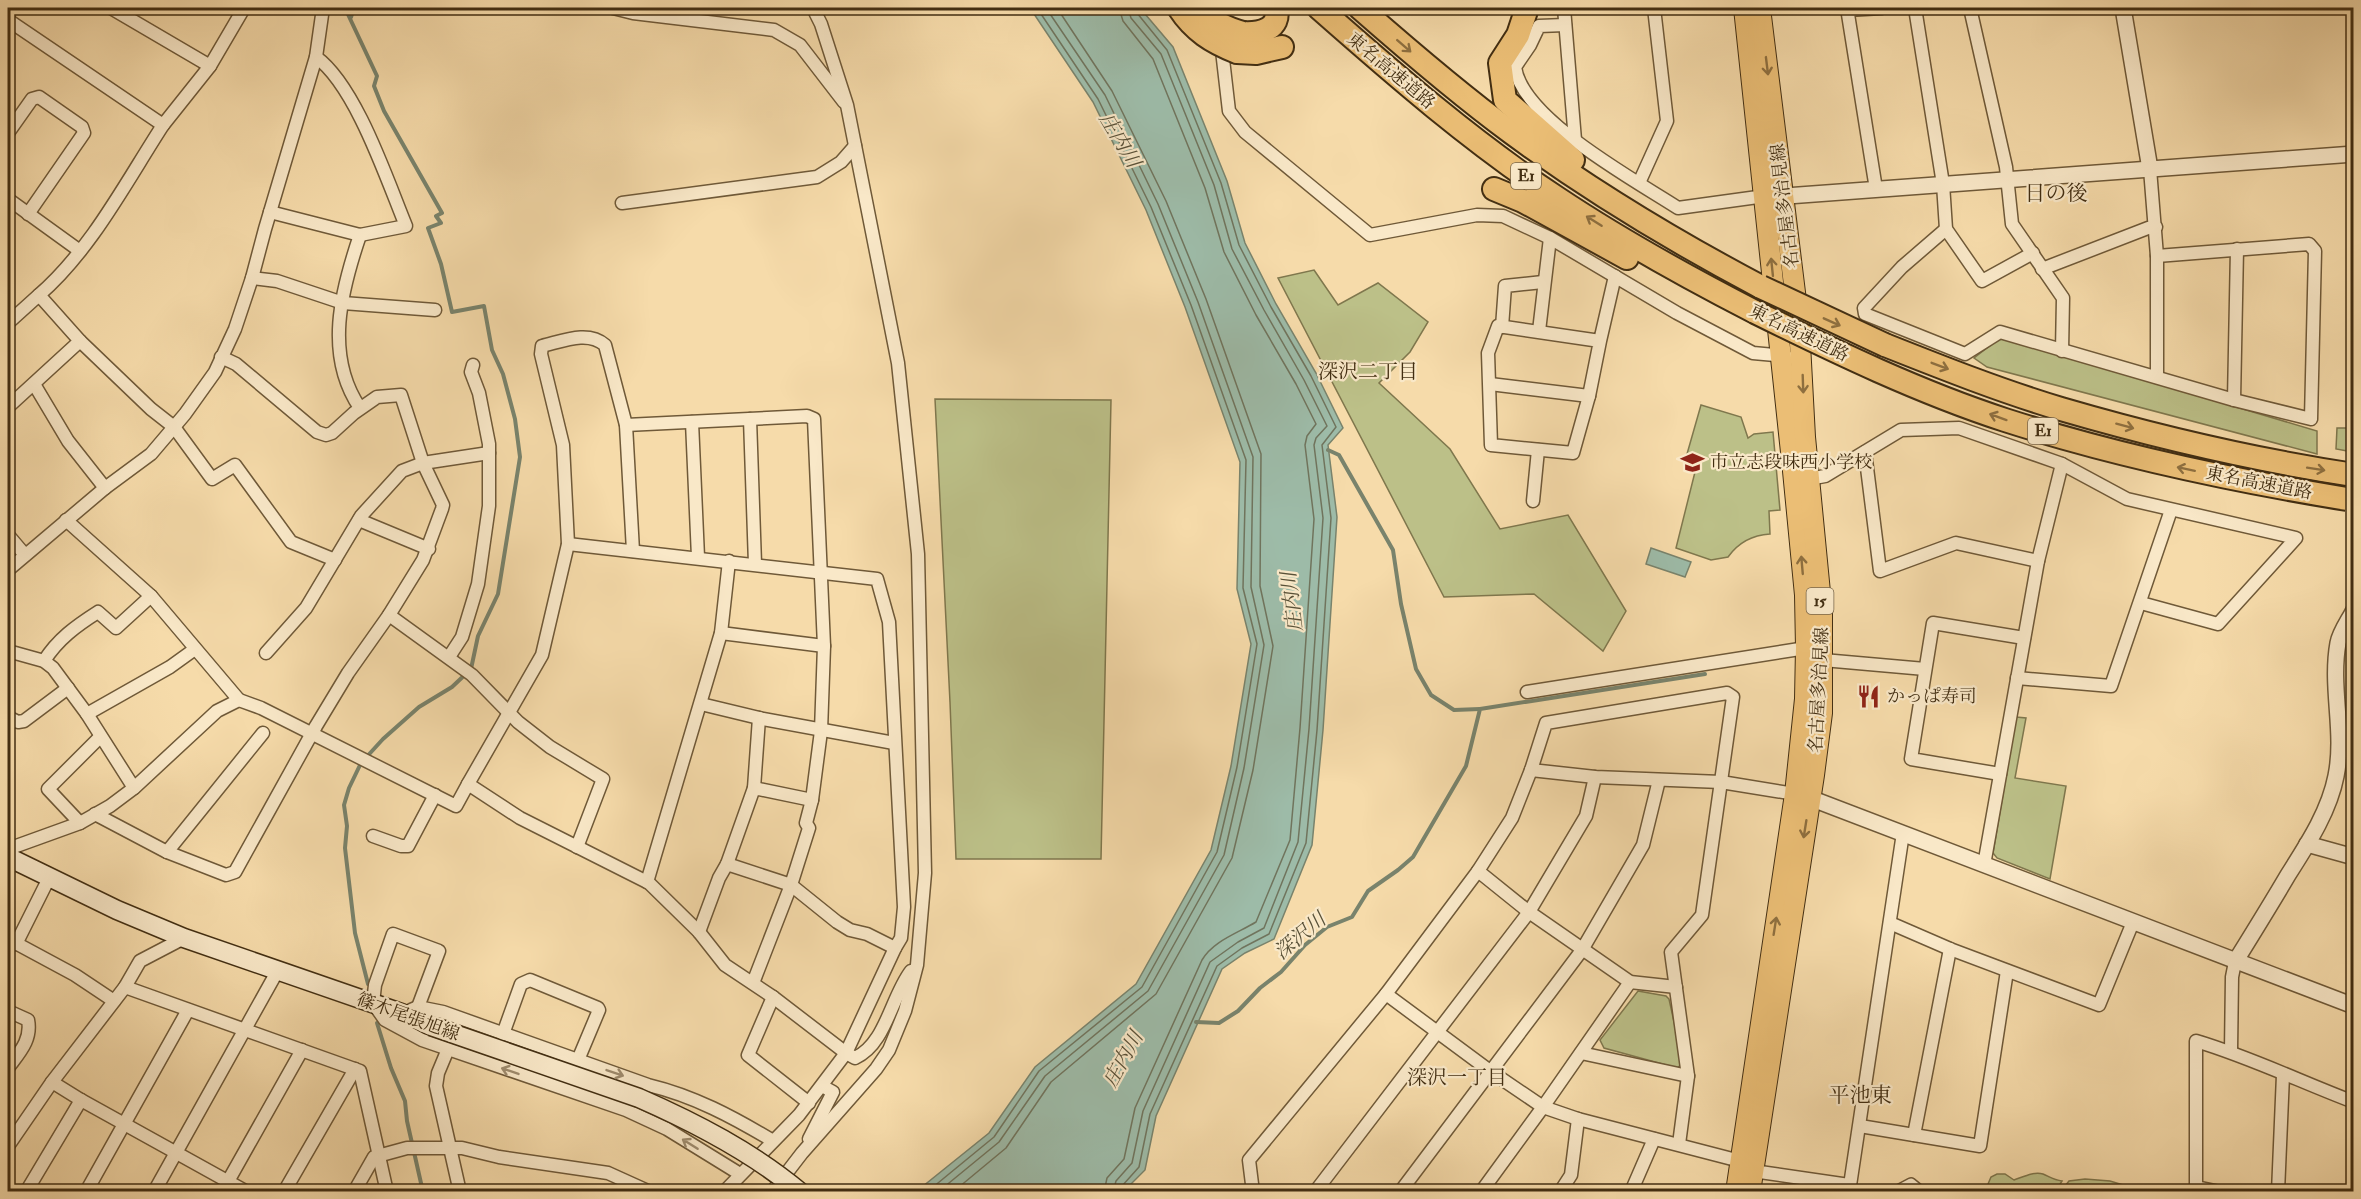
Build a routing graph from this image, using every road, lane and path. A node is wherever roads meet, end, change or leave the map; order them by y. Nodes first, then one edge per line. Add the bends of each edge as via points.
1 (111, 8) edge
2 (244, 8) edge
3 (323, 8) edge
4 (613, 8) edge
5 (813, 8) edge
6 (1179, 8) edge
7 (1199, 8) edge
8 (1217, 8) edge
9 (1276, 8) edge
10 (1319, 8) edge
11 (1360, 8) edge
12 (1527, 8) edge
13 (1564, 8) edge
14 (1654, 8) edge
15 (1744, 8) edge
16 (1760, 8) edge
17 (1882, 8) edge
18 (1915, 8) edge
19 (1970, 8) edge
20 (2123, 8) edge
21 (1848, 9) edge
22 (8, 20) edge
23 (1565, 25) junction
24 (1240, 43) junction
25 (1282, 47) dead end
26 (316, 57) junction
27 (210, 66) junction
28 (847, 105) junction
29 (163, 125) junction
30 (8, 133) edge
31 (1575, 140) junction
32 (855, 146) junction
33 (2354, 154) edge
34 (2150, 170) junction
35 (2008, 179) junction
36 (1639, 183) junction
37 (1943, 184) junction
38 (1494, 189) dead end
39 (1876, 189) junction
40 (1774, 197) junction
41 (8, 199) edge
42 (622, 203) dead end
43 (270, 212) junction
44 (28, 214) junction
45 (2156, 227) junction
46 (1946, 229) junction
47 (360, 235) junction
48 (1550, 238) junction
49 (1684, 245) junction
50 (2237, 249) junction
51 (80, 251) junction
52 (2033, 253) junction
53 (2157, 256) junction
54 (2042, 269) junction
55 (1615, 276) junction
56 (252, 278) junction
57 (1543, 282) junction
58 (39, 295) junction
59 (342, 303) junction
60 (435, 310) dead end
61 (1753, 316) junction
62 (8, 323) edge
63 (1502, 327) junction
64 (1539, 331) junction
65 (80, 341) junction
66 (1600, 341) junction
67 (2062, 351) junction
68 (1781, 356) junction
69 (221, 357) junction
70 (1802, 358) junction
71 (473, 365) dead end
72 (2157, 376) junction
73 (34, 384) junction
74 (1490, 384) junction
75 (1589, 396) junction
76 (2234, 400) junction
77 (8, 407) edge
78 (360, 408) junction
79 (750, 419) junction
80 (692, 422) junction
81 (626, 425) junction
82 (174, 427) junction
83 (1538, 450) junction
84 (1865, 452) junction
85 (489, 453) junction
86 (423, 463) junction
87 (2062, 464) junction
88 (2353, 475) edge
89 (1809, 478) junction
90 (105, 488) junction
91 (2350, 499) edge
92 (1533, 501) dead end
93 (2171, 510) junction
94 (66, 520) junction
95 (359, 520) junction
96 (8, 535) edge
97 (568, 544) junction
98 (429, 549) junction
99 (633, 551) junction
100 (24, 555) junction
101 (698, 557) junction
102 (334, 560) junction
103 (729, 561) junction
104 (2038, 561) junction
105 (755, 564) junction
106 (8, 570) edge
107 (821, 572) junction
108 (151, 596) junction
109 (2141, 603) junction
110 (2354, 610) edge
111 (389, 615) junction
112 (721, 633) junction
113 (2024, 638) junction
114 (824, 646) junction
115 (1806, 648) junction
116 (195, 649) junction
117 (8, 651) edge
118 (266, 654) dead end
119 (449, 657) junction
120 (1823, 660) junction
121 (44, 661) junction
122 (1925, 669) junction
123 (2017, 678) junction
124 (68, 688) junction
125 (1527, 692) dead end
126 (239, 700) junction
127 (701, 704) junction
128 (510, 713) junction
129 (87, 714) junction
130 (759, 718) junction
131 (8, 723) edge
132 (821, 731) junction
133 (263, 733) dead end
134 (312, 733) junction
135 (100, 737) junction
136 (894, 743) junction
137 (1531, 770) junction
138 (2000, 774) junction
139 (1595, 777) junction
140 (1659, 780) junction
141 (1721, 782) junction
142 (468, 784) junction
143 (134, 788) junction
144 (754, 788) junction
145 (435, 795) junction
146 (1803, 796) junction
147 (812, 800) junction
148 (95, 814) junction
149 (80, 823) junction
150 (1903, 833) junction
151 (373, 836) dead end
152 (2307, 844) junction
153 (577, 847) junction
154 (8, 849) edge
155 (167, 852) junction
156 (8, 857) edge
157 (2354, 857) edge
158 (726, 864) junction
159 (1984, 865) junction
160 (1478, 871) junction
161 (49, 878) junction
162 (647, 882) junction
163 (791, 885) junction
164 (1528, 912) junction
165 (2133, 922) junction
166 (1890, 923) junction
167 (699, 932) junction
168 (184, 938) junction
169 (895, 948) junction
170 (1950, 949) junction
171 (1582, 950) junction
172 (2235, 962) junction
173 (916, 965) junction
174 (278, 970) junction
175 (2007, 971) junction
176 (1630, 982) junction
177 (753, 983) junction
178 (125, 987) junction
179 (1676, 987) junction
180 (1386, 994) junction
181 (773, 997) junction
182 (114, 1001) junction
183 (373, 1003) junction
184 (2354, 1006) edge
185 (188, 1010) junction
186 (410, 1010) junction
187 (8, 1011) edge
188 (246, 1030) junction
189 (1438, 1032) junction
190 (503, 1034) junction
191 (448, 1049) junction
192 (302, 1050) junction
193 (2231, 1051) junction
194 (846, 1053) junction
195 (1581, 1053) junction
196 (578, 1060) junction
197 (8, 1068) edge
198 (355, 1069) junction
199 (1490, 1071) junction
200 (2283, 1075) junction
201 (1688, 1076) junction
202 (52, 1082) junction
203 (822, 1086) junction
204 (81, 1100) junction
205 (2354, 1102) edge
206 (808, 1103) junction
207 (1543, 1107) junction
208 (1578, 1119) junction
209 (124, 1122) junction
210 (1860, 1126) junction
211 (1914, 1135) junction
212 (1654, 1139) junction
213 (773, 1141) junction
214 (1679, 1144) junction
215 (8, 1146) edge
216 (451, 1147) junction
217 (176, 1151) junction
218 (802, 1153) junction
219 (379, 1154) junction
220 (1746, 1166) junction
221 (740, 1174) junction
222 (225, 1186) edge
223 (1849, 1188) edge
224 (26, 1191) edge
225 (86, 1191) edge
226 (154, 1191) edge
227 (247, 1191) edge
228 (284, 1191) edge
229 (354, 1191) edge
230 (387, 1191) edge
231 (460, 1191) edge
232 (650, 1191) edge
233 (724, 1191) edge
234 (772, 1191) edge
235 (800, 1191) edge
236 (1253, 1191) edge
237 (1315, 1191) edge
238 (1400, 1191) edge
239 (1481, 1191) edge
240 (1560, 1191) edge
241 (1631, 1191) edge
242 (1736, 1191) edge
243 (1750, 1191) edge
244 (1894, 1191) edge
245 (1922, 1191) edge
246 (2220, 1191) edge
247 (2278, 1191) edge

1 - 27 street
2 - 27 street
3 - 26 street
4 - 28 street via 774,30 800,45
5 - 28 street
6 - 24 highway, bridge via 1214,43
7 - 24 highway, bridge
8 - 48 street via 1229,111 1260,146 1370,235 1477,215 1503,216
9 - 24 highway via 1278,15 1271,27
61 -> 10 highway, 東名高速道路 / E1 via 1557,198 1438,110
11 -> 49 highway, 東名高速道路 / E1 via 1512,132 1620,207
12 - 49 highway via 1521,29 1500,63 1505,100 1571,158
13 - 23 street
14 - 36 street via 1667,120
15 - 40 main road, 名古屋多治見線 / 15
16 -> 40 main road, 名古屋多治見線 / 15 via 1780,161
17 - 21 street
18 - 37 street
19 - 35 street
20 - 34 street
21 - 39 street
22 - 29 street
23 - 31 street
23 - 31 street via 1539,26 1515,67 1524,92 1552,123
24 - 25 highway via 1256,53
26 - 43 street
26 - 47 street via 325,63 354,102 406,226
27 - 29 street
28 - 32 street
29 - 51 street
30 - 44 street via 32,99 39,98 82,127 84,133
31 - 36 street
32 - 42 street via 841,162 817,177
32 - 173 street via 898,363 918,554 925,873
33 - 34 street
34 - 35 street
34 - 45 street
35 - 37 street
35 - 52 street via 2012,224
36 - 40 street via 1678,208
37 - 39 street
37 - 46 street
38 - 61 highway via 1712,303
39 - 40 street
68 -> 40 main road, 名古屋多治見線 / 15
40 - 70 main road, 名古屋多治見線 / 15 via 1795,282
41 - 44 street
43 - 47 street
43 - 56 street
44 - 51 street
45 - 53 street
45 - 54 street
46 - 52 street via 1982,281
46 - 67 street via 1902,267 1864,308 1865,314 1965,354 2000,332
47 - 59 street via 347,272
48 - 55 street
48 - 57 street
49 -> 88 highway, 東名高速道路 / E1, bridge via 1761,287 1885,345 1973,379 2060,408 2186,442
50 - 53 street
50 - 76 street
50 - 76 street via 2308,244 2315,252 2311,419
51 - 58 street via 60,277
52 - 54 street
53 - 72 street
54 - 67 street via 2063,298
55 - 66 street
55 - 68 street via 1753,353
56 - 59 street via 277,281
56 - 69 street
57 - 63 street via 1505,286
57 - 64 street
58 - 62 street
58 - 65 street
59 - 60 street
59 - 78 street via 339,360
91 -> 61 highway, 東名高速道路 / E1, bridge via 2261,485 2150,460 2004,420 1906,383
63 - 64 street
63 - 74 street via 1498,327 1488,353
64 - 66 street
65 - 73 street
65 - 82 street
66 - 75 street
67 - 72 street
68 - 70 street
115 -> 68 main road, 名古屋多治見線 / 15 via 1803,568
69 - 78 street via 236,364 317,432 333,434
69 - 82 street
70 -> 89 main road, 名古屋多治見線 / 15
71 - 85 street via 471,372 479,393
72 - 76 street
73 - 77 street
73 - 90 street via 68,441
74 - 75 street
74 - 83 street via 1491,445
75 - 83 street via 1573,453
78 - 86 street via 377,397 401,394
79 - 80 street
79 - 105 street
79 - 107 street via 814,419
80 - 81 street
80 - 101 street
81 - 97 street via 605,345 590,336 542,346 563,445
81 - 99 street
82 - 90 street via 151,454
82 - 102 street via 212,479 235,465 291,542
83 - 92 street
84 - 87 street via 1901,430 1959,428
84 - 89 street via 1825,476
84 - 104 street via 1880,571 1956,543
85 - 86 street
85 - 119 street via 489,506 478,584 462,637
86 - 95 street via 402,471
86 - 98 street via 443,505
87 - 93 street via 2127,499
87 - 104 street
89 - 120 main road, 名古屋多治見線 / 15
90 - 94 street
93 - 109 street
93 - 109 street via 2296,538 2218,624
94 - 100 street
94 - 108 street
95 - 98 street
95 - 102 street
96 - 100 street
97 - 99 street
97 - 128 street via 542,655
98 - 111 street
99 - 101 street
100 - 106 street
101 - 103 street
102 - 118 street via 306,608
103 - 105 street
103 - 112 street
104 - 113 street
105 - 107 street
107 - 114 street
107 - 136 street via 878,579 889,622
108 - 116 street
108 - 121 street via 116,628 98,612 53,646
109 - 123 street via 2111,686
110 - 152 street via 2339,641 2335,685 2339,716 2336,776 2329,802
111 - 119 street
111 - 134 street
112 - 114 street
112 - 127 street
113 - 122 street via 1933,623
113 - 123 street
114 - 132 street
115 - 125 street
115 - 146 main road, 名古屋多治見線 / 15
116 - 126 street
116 - 129 street
117 - 121 street
119 - 128 street
120 - 122 street
120 - 146 main road, 名古屋多治見線 / 15 via 1822,713
121 - 124 street
122 - 138 street via 1911,759
123 - 138 street
124 - 129 street
124 - 131 street via 24,721 12,719
126 - 134 street
126 - 143 street via 217,711
127 - 130 street
127 - 162 street
128 - 142 street
128 - 153 street via 550,747 603,779
129 - 135 street
130 - 132 street
130 - 144 street
132 - 136 street
132 - 147 street
133 - 155 street
134 - 145 street
134 - 155 street via 236,872 226,875
135 - 143 street
135 - 149 street via 48,789
136 - 169 street via 904,907 901,938
137 - 139 street
137 - 141 street via 1546,723 1727,693 1733,697
137 - 160 street via 1512,818
138 - 159 street
139 - 140 street
139 - 164 street via 1586,816
140 - 141 street
140 - 171 street via 1642,845
141 - 146 street
141 - 179 street via 1702,915 1671,952
142 - 145 street via 456,806
142 - 153 street via 520,818
143 - 148 street
144 - 147 street
144 - 158 street
145 - 151 street via 408,846
146 - 150 street
146 - 220 main road, 名古屋多治見線 / 15
147 - 163 street via 806,823 809,828
148 - 149 street
148 - 155 street
149 - 154 street
150 - 159 street
150 - 166 street
152 - 157 street
152 - 172 street
153 - 162 street
156 - 161 main road, 篠木尾張旭線
158 - 163 street
158 - 167 street
159 - 165 street
160 - 164 street
160 - 180 street
161 - 168 main road, 篠木尾張旭線
161 - 182 street via 13,942
162 - 167 street
163 - 169 street via 843,926
163 - 177 street
164 - 171 street
164 - 189 street
165 - 172 street
165 - 175 street via 2099,1005
166 - 170 street
166 - 210 street
167 - 177 street via 724,965
168 - 174 main road, 篠木尾張旭線
168 - 178 street via 140,961
169 - 194 street
170 - 175 street
170 - 211 street
171 - 176 street
171 - 199 street
172 - 184 street
172 - 193 street
173 - 194 street via 866,1053 855,1058
173 - 218 street via 905,1011 889,1050
174 - 183 main road, 篠木尾張旭線
174 - 188 street
175 - 211 street via 1980,1146
176 - 179 street
176 - 195 street
177 - 181 street
178 - 182 street
178 - 185 street
179 - 201 street
180 - 189 street
180 - 236 street via 1249,1160
181 - 194 street
181 - 206 street via 748,1055
182 - 202 street
183 - 186 main road, 篠木尾張旭線
183 - 186 street via 375,985 393,934 439,951
183 - 191 street via 385,1020
185 - 188 street
185 - 209 street
186 - 190 street via 443,1012
186 - 235 main road, 篠木尾張旭線, bridge via 431,1026 664,1109 736,1147
187 - 197 street via 28,1020 30,1031
188 - 192 street
188 - 217 street
189 - 199 street
189 - 237 street
190 - 196 street
190 - 196 street via 521,984 530,980 598,1008
191 - 216 street via 436,1086
221 -> 191 street via 667,1129 626,1110
192 - 198 street
192 - 222 street
193 - 200 street
193 - 246 street via 2196,1041 2196,1187
194 - 203 street
195 - 201 street
195 - 207 street
196 -> 213 street via 677,1092 733,1117
198 - 219 street via 360,1071
198 - 228 street
199 - 207 street
199 - 238 street
200 - 205 street
200 - 247 street
201 - 214 street
202 - 204 street
202 - 215 street
203 - 206 street
203 - 218 street via 833,1092
204 - 209 street
204 - 224 street
206 - 213 street
207 - 208 street
207 - 239 street
208 - 212 street
208 - 240 street via 1571,1175
209 - 217 street
209 - 225 street
210 - 211 street
210 - 223 street
212 - 214 street
212 - 241 street
213 - 221 street
214 - 220 street
216 - 219 street
216 - 231 street
216 - 232 street via 608,1173
217 - 222 street
217 - 226 street
218 - 234 street
219 - 229 street
219 - 230 street
220 - 223 street
220 - 242 main road, 名古屋多治見線 / 15
220 - 243 main road, 名古屋多治見線 / 15
221 - 233 street
222 - 227 street
244 - 245 street via 1911,1183

